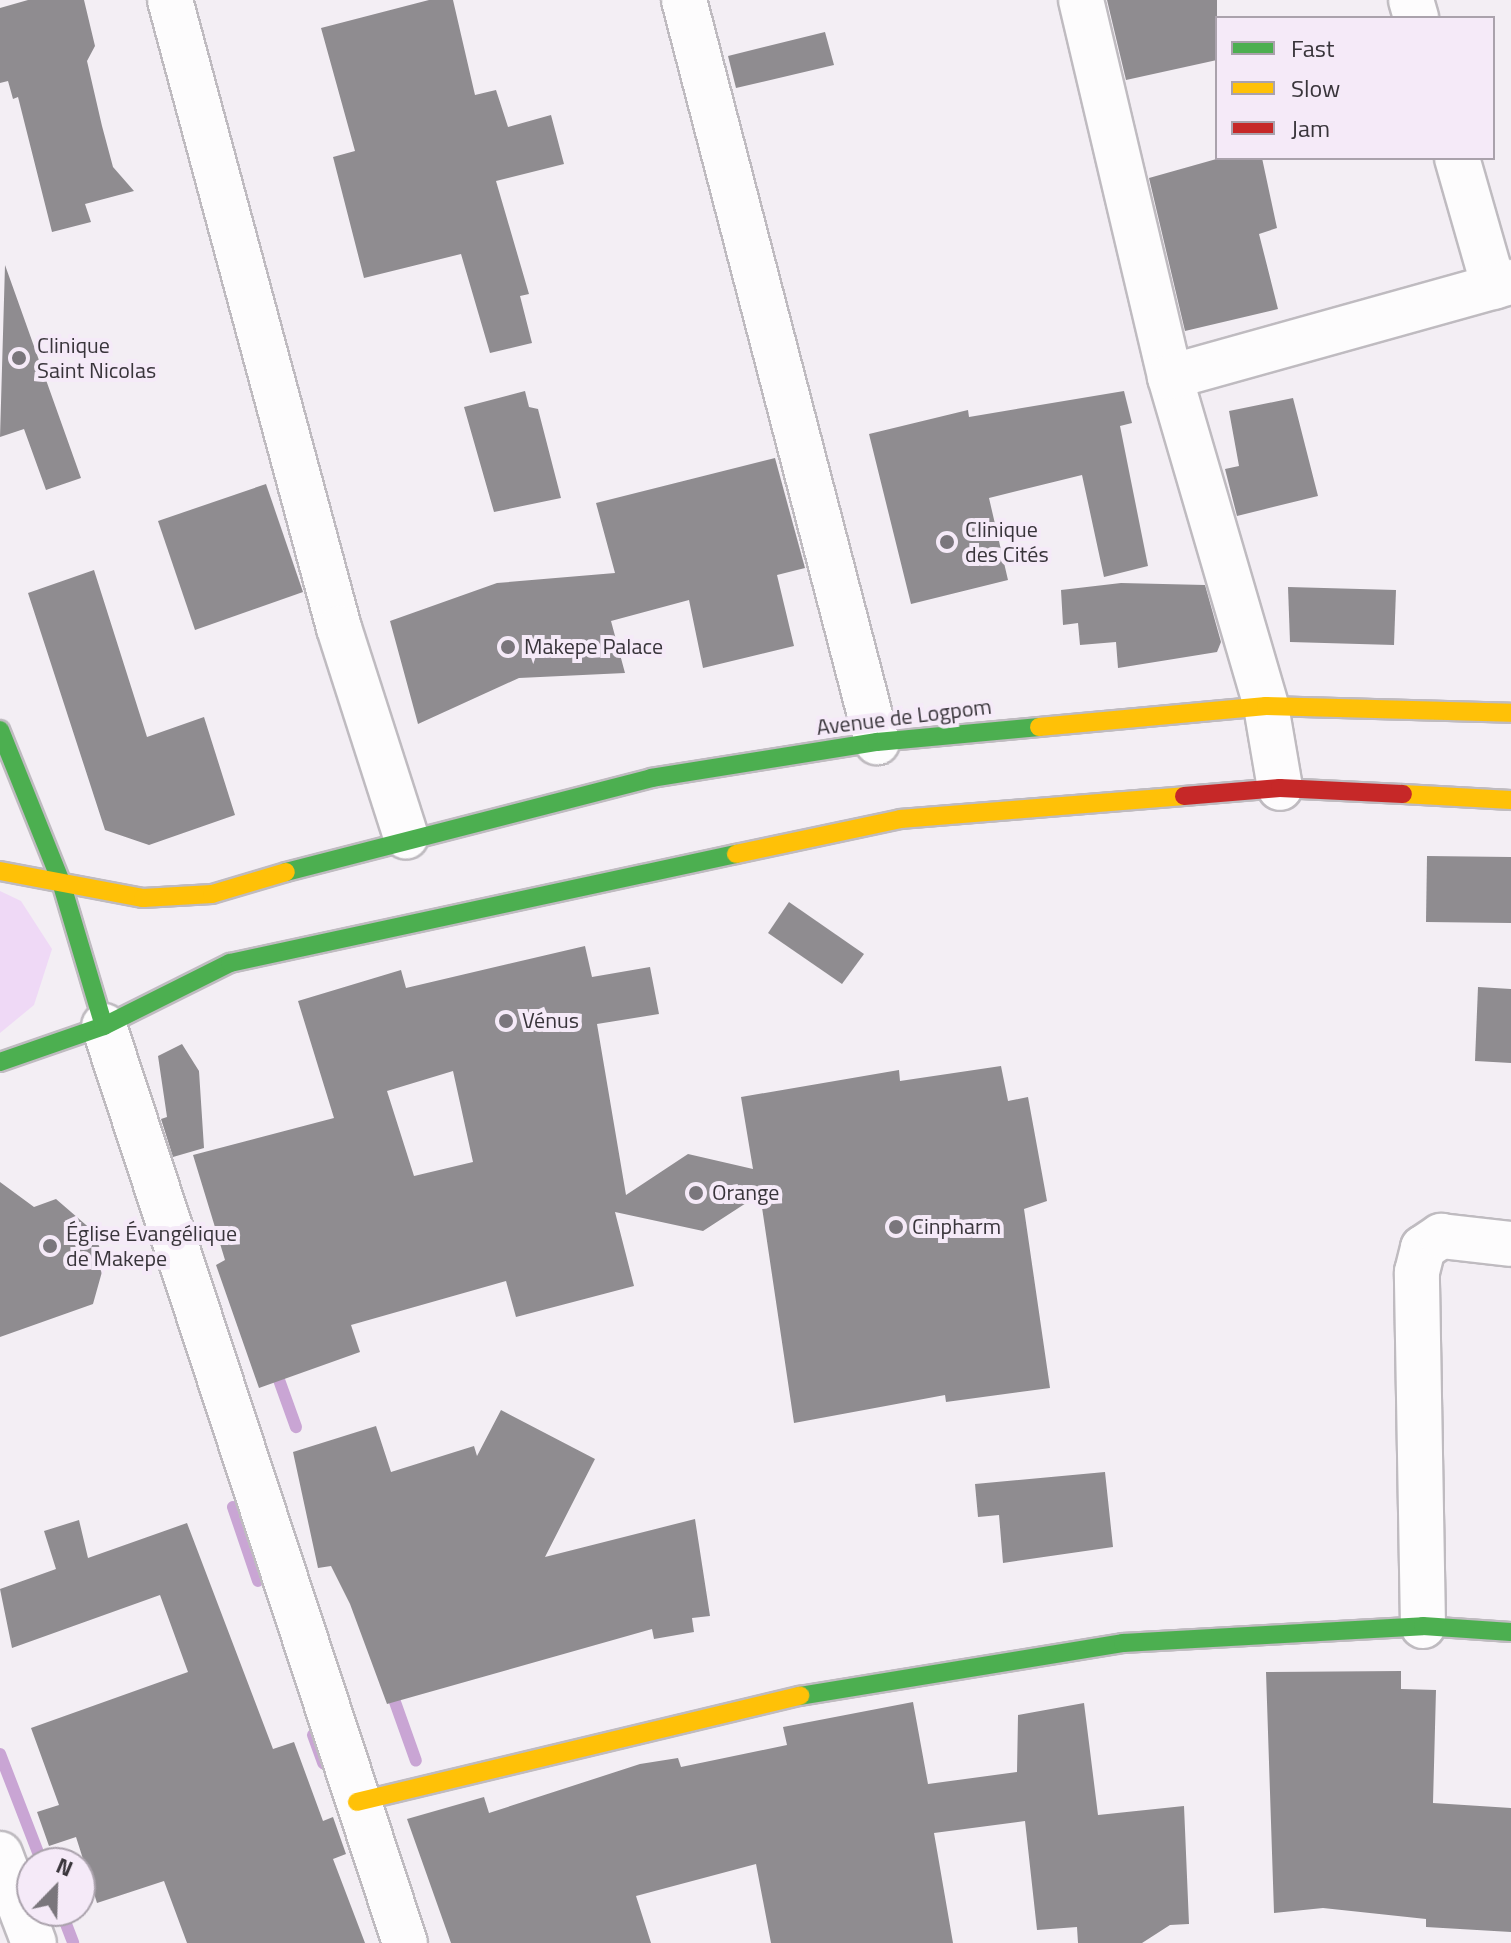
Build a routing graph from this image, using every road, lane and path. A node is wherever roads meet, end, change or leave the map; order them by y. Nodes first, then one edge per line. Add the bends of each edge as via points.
1 (170, 0) edge
2 (684, 0) edge
3 (1081, 0) edge
4 (1458, 160) edge
5 (1503, 285) edge
6 (1170, 377) junction
7 (1266, 706) junction
8 (1511, 713) edge
9 (0, 730) edge
10 (877, 742) junction
11 (1280, 788) junction
12 (1511, 800) edge
13 (406, 837) junction
14 (0, 871) edge
15 (61, 882) junction
16 (104, 1026) junction
17 (0, 1062) edge
18 (1511, 1244) edge
19 (1423, 1626) junction
20 (1511, 1632) edge
21 (357, 1802) junction
22 (0, 1854) edge
23 (34, 1943) edge
24 (405, 1943) edge

1 - 13 street via 339,628
2 - 10 street
3 - 6 street
4 - 5 street
5 - 6 street
6 - 7 street
7 - 8 main road, Avenue de Logpom
7 - 10 main road, Avenue de Logpom
7 - 11 street
9 - 15 main road
10 - 13 main road, Avenue de Logpom via 651,778
11 - 12 main road
11 - 16 main road via 900,819 230,963
13 - 15 main road, Avenue de Logpom via 316,866 184,896 143,898
14 - 15 main road, Avenue de Logpom
15 - 16 main road
16 - 17 main road
16 - 21 street
18 - 19 street via 1441,1236 1423,1248 1417,1272
19 - 20 main road
19 - 21 main road via 1123,1643 851,1684
21 - 24 street
22 - 23 street

